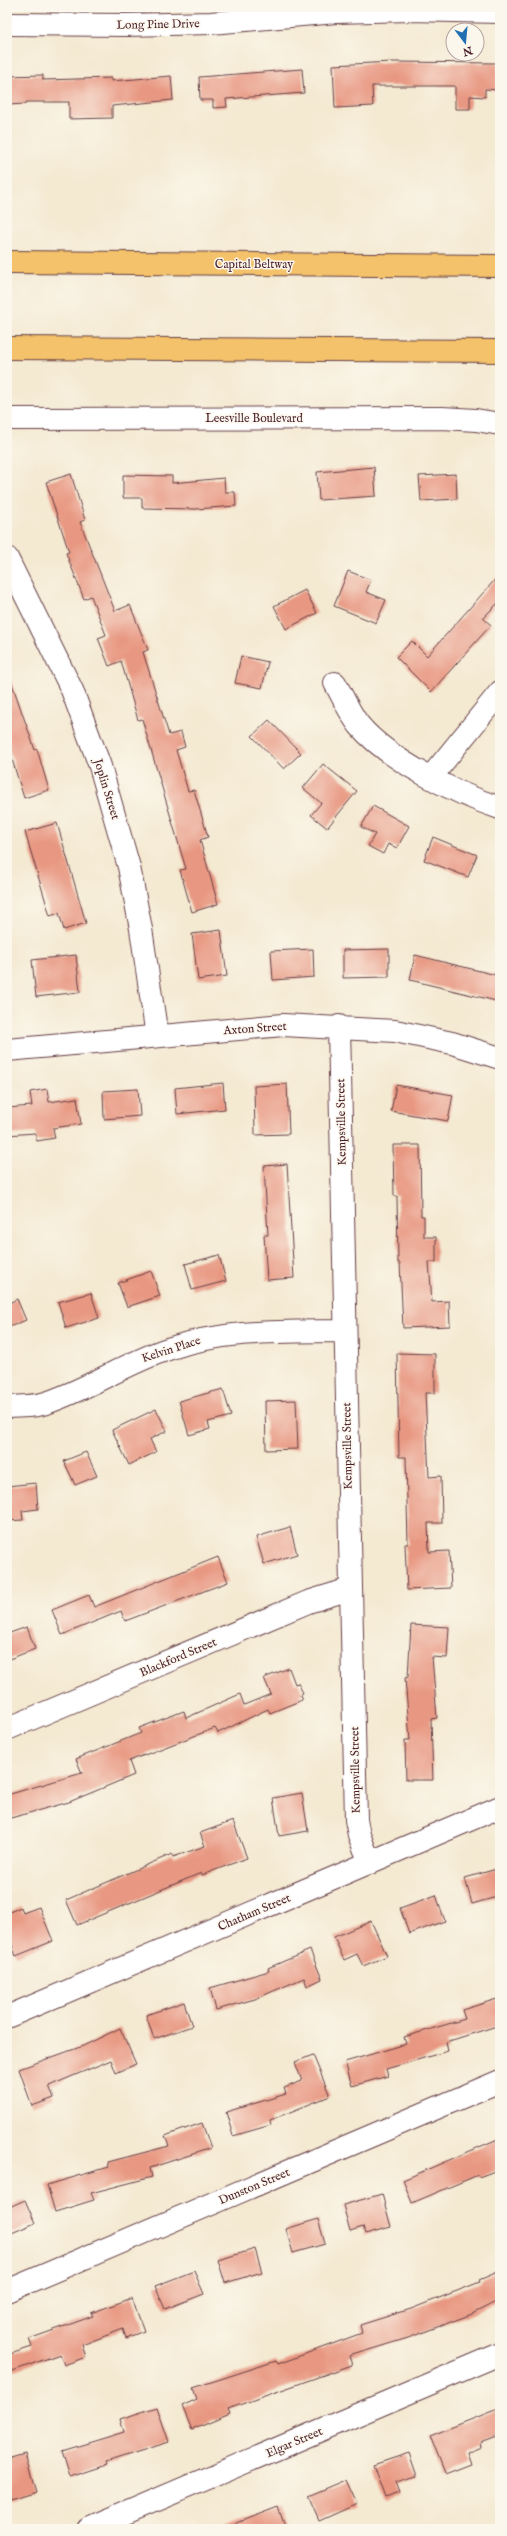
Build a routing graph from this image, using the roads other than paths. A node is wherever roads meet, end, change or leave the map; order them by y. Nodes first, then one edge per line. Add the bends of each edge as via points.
1 (500, 12) edge
2 (7, 24) edge
3 (7, 262) edge
4 (500, 266) edge
5 (7, 348) edge
6 (500, 351) edge
7 (7, 419) edge
8 (500, 424) edge
9 (7, 558) edge
10 (335, 683) dead end
11 (500, 692) edge
12 (431, 777) junction
13 (500, 808) edge
14 (339, 1026) junction
15 (157, 1036) junction
16 (7, 1050) edge
17 (500, 1058) edge
18 (345, 1331) junction
19 (7, 1407) edge
20 (350, 1589) junction
21 (7, 1729) edge
22 (500, 1807) edge
23 (370, 1863) junction
24 (7, 2017) edge
25 (500, 2081) edge
26 (7, 2290) edge
27 (500, 2354) edge
28 (88, 2529) edge

1 - 2 street, Long Pine Drive via 409,10 336,12 211,23
3 - 4 highway, Capital Beltway
5 - 6 highway
7 - 8 street, Leesville Boulevard via 442,418
9 - 15 street, Joplin Street via 72,690 100,766 129,867
10 - 12 street via 351,713 369,734 390,752
11 - 12 street
12 - 13 street
14 - 15 street, Axton Street via 283,1025
14 - 17 street, Axton Street via 422,1036
14 - 18 street, Kempsville Street
15 - 16 street, Axton Street
18 - 19 street, Kelvin Place via 242,1333 203,1339 138,1360 46,1403
18 - 20 street, Kempsville Street
20 - 21 street, Blackford Street via 308,1602
20 - 23 street, Kempsville Street via 356,1820
22 - 23 street, Chatham Street
23 - 24 street, Chatham Street
25 - 26 street, Dunston Street
27 - 28 street, Elgar Street

